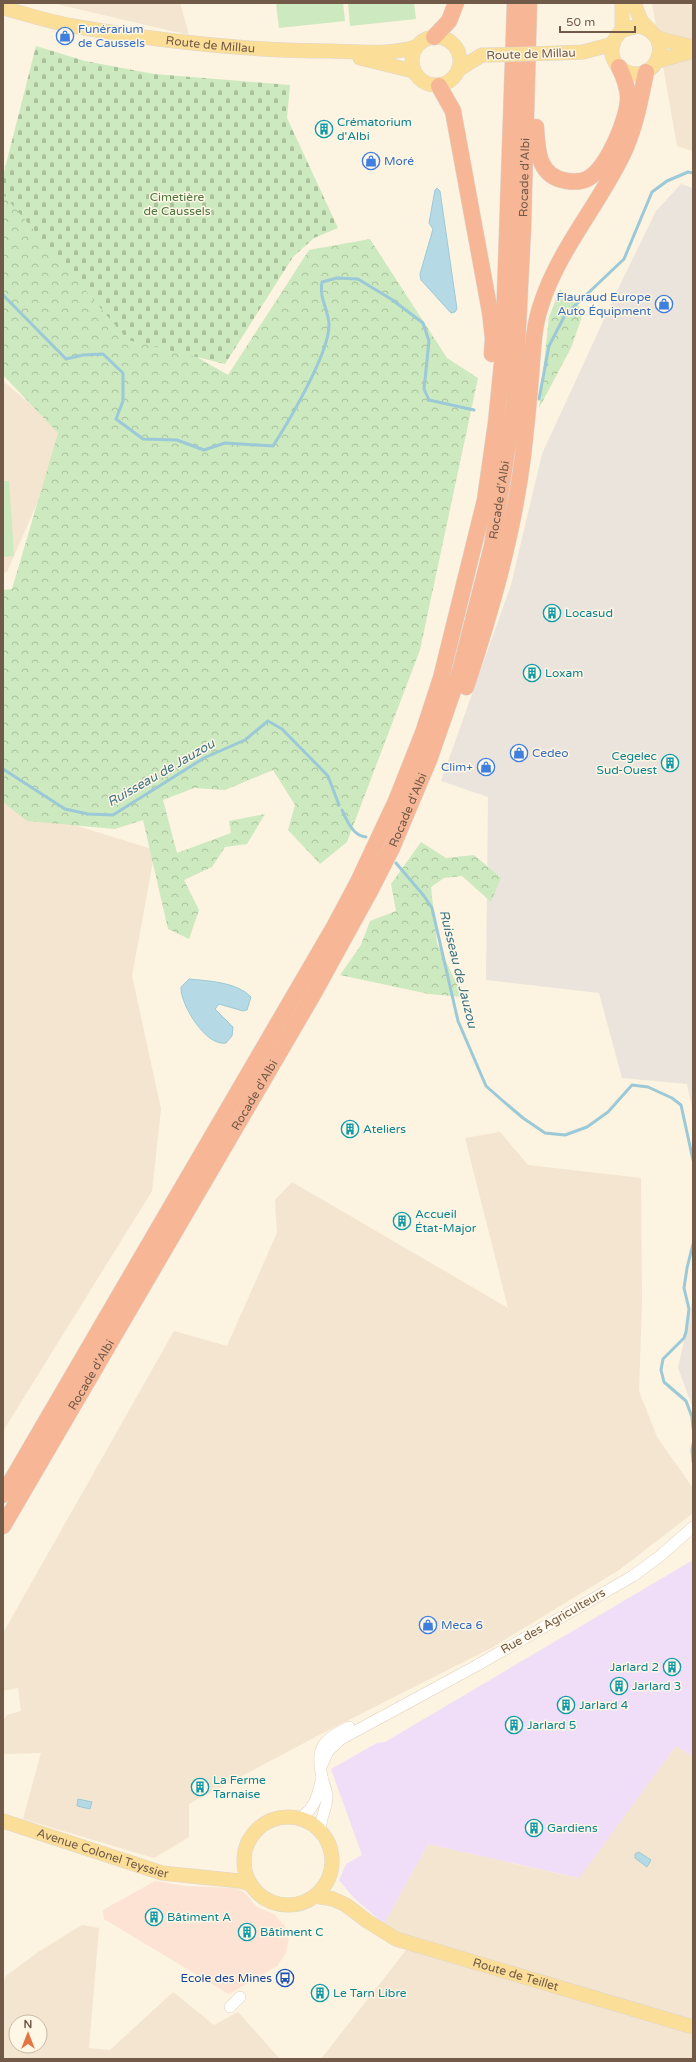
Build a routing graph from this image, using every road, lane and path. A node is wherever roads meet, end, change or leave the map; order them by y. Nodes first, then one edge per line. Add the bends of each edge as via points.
1 (13, 3) edge
2 (456, 3) edge
3 (515, 3) edge
4 (529, 3) edge
5 (622, 3) edge
6 (634, 3) edge
7 (3, 8) edge
8 (91, 28) junction
9 (622, 30) junction
10 (653, 34) junction
11 (434, 37) junction
12 (612, 44) junction
13 (416, 47) junction
14 (693, 47) edge
15 (457, 48) junction
16 (306, 51) junction
17 (693, 51) edge
18 (583, 52) junction
19 (485, 55) junction
20 (658, 60) junction
21 (617, 65) junction
22 (529, 68) junction
23 (460, 69) junction
24 (413, 70) junction
25 (646, 72) junction
26 (439, 86) junction
27 (496, 423) junction
28 (392, 848) junction
29 (316, 973) junction
30 (306, 990) junction
31 (39, 1435) junction
32 (3, 1475) edge
33 (3, 1495) edge
34 (3, 1526) edge
35 (693, 1527) edge
36 (321, 1772) junction
37 (296, 1819) junction
38 (3, 1822) edge
39 (321, 1831) junction
40 (243, 1857) junction
41 (205, 1878) junction
42 (330, 1878) junction
43 (250, 1884) junction
44 (315, 1896) junction
45 (346, 1905) junction
46 (240, 1998) dead end
47 (230, 2007) dead end
48 (693, 2027) edge

1 - 8 main road, Route de Millau via 74,20
2 - 11 highway via 448,21
3 - 27 highway, Rocade d'Albi via 503,353
4 - 22 highway, Rocade d'Albi
5 - 9 main road
6 - 10 main road via 641,21
7 - 8 main road, Route de Millau via 73,26
8 - 16 main road, Route de Millau via 190,44
9 - 10 main road via 639,26
9 - 12 main road
10 - 14 main road
10 - 20 main road via 660,45
11 - 13 main road via 427,38
11 - 15 main road via 448,40
12 - 18 main road
12 - 21 main road via 613,57
13 - 16 main road, Route de Millau via 392,52
13 - 24 main road via 411,58
15 - 19 main road
15 - 23 main road
16 - 24 main road, Route de Millau via 373,60
17 - 20 main road
18 - 19 main road, Route de Millau, bridge
18 - 21 main road
19 - 23 main road, Route de Millau
20 - 25 main road
21 - 22 highway via 626,82 628,97 627,109 616,139 598,170 588,178 574,182 550,175 542,165 538,153 535,84
21 - 25 main road via 629,73
22 - 28 highway, Rocade d'Albi via 516,378 504,480 492,546 460,671 429,760
23 - 26 main road via 452,80
24 - 26 main road via 423,83
25 - 28 highway via 639,110 622,156 561,260 540,306 532,343 522,458 515,503 495,591 465,689 438,762
26 - 27 highway via 453,111 490,312 493,338 492,406
27 - 29 highway, Rocade d'Albi via 485,500 441,678 396,801
28 - 29 highway, Rocade d'Albi
29 - 30 highway, Rocade d'Albi
30 - 31 highway, Rocade d'Albi
30 - 34 highway, Rocade d'Albi
31 - 32 highway via 22,1447
31 - 33 highway, Rocade d'Albi
35 - 36 street, Rue des Agriculteurs via 633,1576 405,1704 386,1709 329,1738 319,1753
36 - 37 street, Rue des Agriculteurs via 314,1805 305,1816
36 - 39 street, Rue des Agriculteurs via 327,1796 320,1823
37 - 39 main road via 312,1824
37 - 40 main road via 277,1819 253,1832 246,1844
38 - 41 main road, Avenue Colonel Teyssier via 162,1873
39 - 42 main road via 328,1842 333,1865
40 - 41 main road, Avenue Colonel Teyssier via 237,1867 229,1872
40 - 43 main road via 244,1871
41 - 43 main road, Avenue Colonel Teyssier
42 - 44 main road
42 - 45 main road, Route de Teillet
43 - 44 main road via 258,1894 280,1905 306,1902
44 - 45 main road, Route de Teillet via 333,1899
45 - 48 main road, Route de Teillet via 396,1939
46 - 47 street

